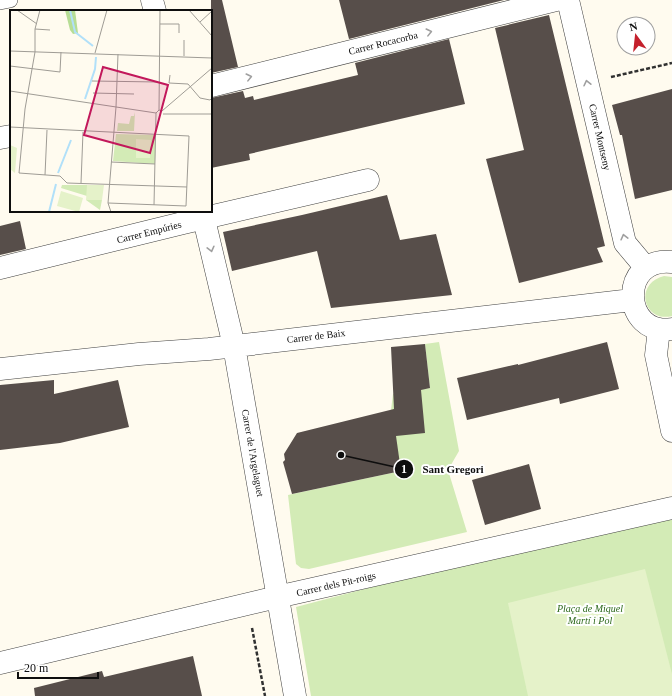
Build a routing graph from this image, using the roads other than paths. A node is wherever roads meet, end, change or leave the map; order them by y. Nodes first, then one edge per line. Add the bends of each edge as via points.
1 (10, 0) edge
2 (152, 0) edge
3 (556, 0) edge
4 (568, 0) edge
5 (0, 2) edge
6 (155, 10) edge
7 (212, 86) edge
8 (10, 136) edge
9 (0, 138) edge
10 (368, 180) dead end
11 (203, 215) edge
12 (672, 262) edge
13 (0, 268) edge
14 (646, 268) junction
15 (632, 300) junction
16 (666, 329) edge
17 (234, 346) junction
18 (0, 369) edge
19 (672, 431) edge
20 (672, 508) edge
21 (278, 597) junction
22 (0, 663) edge
23 (295, 696) edge

1 - 5 lane
2 - 6 street
7 -> 3 street, Carrer Rocacorba
14 -> 4 street, Carrer Montseny via 626,243
8 - 9 street
10 - 11 street, Carrer Empúries
11 - 13 street, Carrer Empúries
11 -> 17 street, Carrer de l'Argelaguet
12 - 14 street via 661,262
14 - 15 street via 636,280
15 - 16 street via 641,319 649,325
15 - 17 street, Carrer de Baix
16 - 19 street via 656,355
17 - 18 street, Carrer de Baix
17 - 21 street, Carrer de l'Argelaguet
20 - 21 street, Carrer dels Pit-roigs
21 - 22 street, Carrer dels Pit-roigs
21 - 23 street, Carrer de l'Argelaguet

